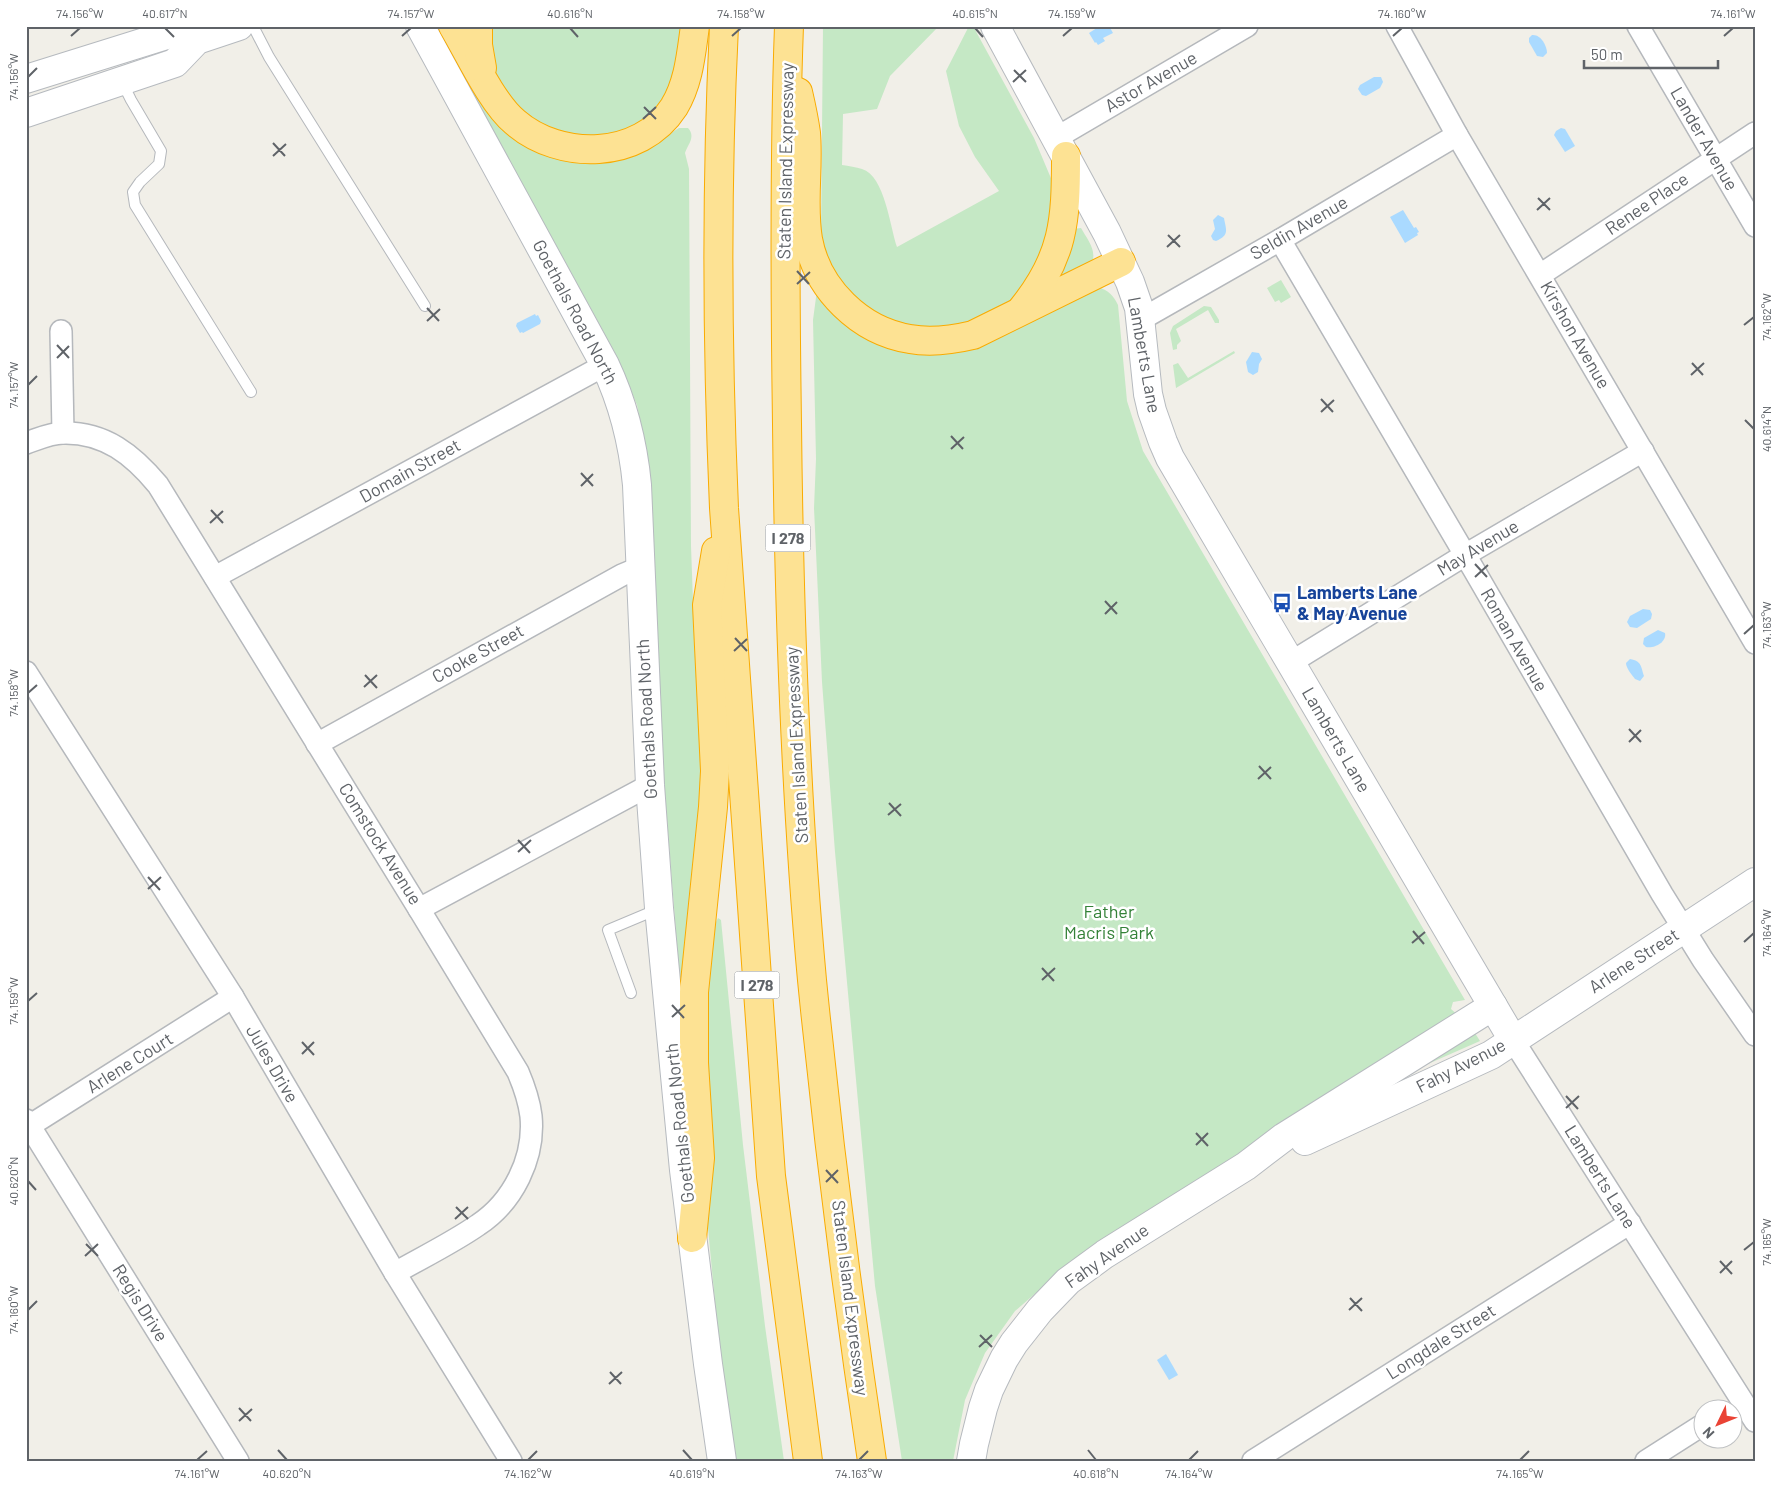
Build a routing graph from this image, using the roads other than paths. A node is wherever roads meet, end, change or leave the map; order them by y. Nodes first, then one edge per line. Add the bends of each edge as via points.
1 (239, 26) edge
2 (253, 26) edge
3 (420, 26) edge
4 (453, 26) edge
5 (478, 26) edge
6 (695, 26) edge
7 (724, 26) edge
8 (994, 26) edge
9 (1247, 26) edge
10 (1397, 26) edge
11 (1638, 26) edge
12 (788, 31) edge
13 (197, 40) junction
14 (26, 79) edge
15 (122, 81) junction
16 (486, 84) junction
17 (26, 113) edge
18 (1755, 133) edge
19 (1457, 135) junction
20 (1061, 147) junction
21 (1715, 159) junction
22 (1755, 226) edge
23 (1280, 240) junction
24 (1121, 262) junction
25 (1540, 276) junction
26 (425, 306) dead end
27 (1016, 315) junction
28 (1140, 320) junction
29 (62, 331) dead end
30 (604, 365) junction
31 (251, 392) dead end
32 (63, 433) junction
33 (26, 443) edge
34 (1642, 451) junction
35 (724, 508) junction
36 (1465, 555) junction
37 (640, 567) junction
38 (215, 577) junction
39 (1755, 643) edge
40 (1290, 663) junction
41 (26, 672) edge
42 (317, 744) junction
43 (650, 785) junction
44 (1755, 882) edge
45 (659, 908) junction
46 (420, 909) junction
47 (1683, 928) junction
48 (631, 993) dead end
49 (233, 997) junction
50 (1493, 1006) junction
51 (1755, 1035) edge
52 (1513, 1040) junction
53 (27, 1125) edge
54 (1246, 1166) junction
55 (1630, 1223) junction
56 (692, 1238) junction
57 (395, 1273) junction
58 (1731, 1400) edge
59 (1744, 1413) edge
60 (1755, 1421) edge
61 (1694, 1430) edge
62 (238, 1461) edge
63 (511, 1461) edge
64 (722, 1461) edge
65 (808, 1461) edge
66 (872, 1461) edge
67 (971, 1461) edge
68 (1253, 1461) edge
69 (1646, 1461) edge

1 - 13 main road
2 - 26 lane via 269,58
3 - 30 main road, Goethals Road North
4 - 16 highway
5 - 16 highway via 478,45
6 - 16 highway via 689,67 674,106 650,132 624,144 591,150 556,146 514,122
7 - 35 highway, I 278 via 718,249
8 - 20 main road, Lamberts Lane
9 - 20 street, Astor Avenue
10 - 19 street, Kirshon Avenue
11 - 21 street, Lander Avenue
12 - 27 highway via 806,133 808,241 816,267 834,294 866,323 892,335 926,341 956,339
12 - 66 highway, Staten Island Expressway / I 278 via 785,319 789,587 795,726 812,976 825,1104
13 - 14 main road via 170,34
13 - 15 main road via 175,63
15 - 17 main road
15 - 31 lane via 161,151 159,164 133,192 135,205
18 - 21 street, Renee Place
19 - 23 street, Seldin Avenue
19 - 25 street, Kirshon Avenue
20 - 24 main road, Lamberts Lane
20 - 27 highway via 1065,205 1059,242 1038,288
21 - 22 street, Lander Avenue
21 - 25 street, Renee Place
23 - 28 street, Seldin Avenue
23 - 36 street, Roman Avenue
24 - 27 highway
24 - 28 main road, Lamberts Lane via 1135,293
25 - 34 street, Kirshon Avenue
28 - 40 main road, Lamberts Lane via 1148,394 1163,442
29 - 32 street
30 - 37 main road, Goethals Road North via 615,386 630,438 637,485
30 - 38 street, Domain Street
32 - 33 street
32 - 38 street, Comstock Avenue via 107,442 141,465 158,485
34 - 36 street, May Avenue
34 - 39 street, Kirshon Avenue
35 - 56 highway via 707,605 715,771 694,992 694,1063 700,1158
35 - 65 highway, I 278 via 771,1176
36 - 40 street, May Avenue
36 - 47 street, Roman Avenue
37 - 42 street, Cooke Street
37 - 43 main road, Goethals Road North
38 - 42 street, Comstock Avenue
40 - 50 main road, Lamberts Lane
41 - 49 street, Jules Drive
42 - 46 street, Comstock Avenue
43 - 45 main road, Goethals Road North
43 - 46 street
44 - 47 main road, Arlene Street
45 - 48 lane via 608,930
45 - 56 main road, Goethals Road North
46 - 57 street, Comstock Avenue via 518,1072 529,1108 530,1141 516,1184 491,1215
47 - 51 street, Roman Avenue
47 - 52 main road, Arlene Street
49 - 53 street, Arlene Court
49 - 57 street, Jules Drive
50 - 52 main road, Lamberts Lane
50 - 54 main road, Fahy Avenue via 1284,1137
52 - 54 main road, Fahy Avenue via 1491,1055
52 - 55 street, Lamberts Lane
53 - 62 street, Regis Drive
54 - 67 main road, Fahy Avenue via 1105,1254 1054,1295 1025,1328 1000,1367 983,1408
55 - 58 street, Lamberts Lane
55 - 68 street, Longdale Street
56 - 64 main road, Goethals Road North
57 - 63 street, Jules Drive
59 - 60 street, Lamberts Lane
61 - 69 street

